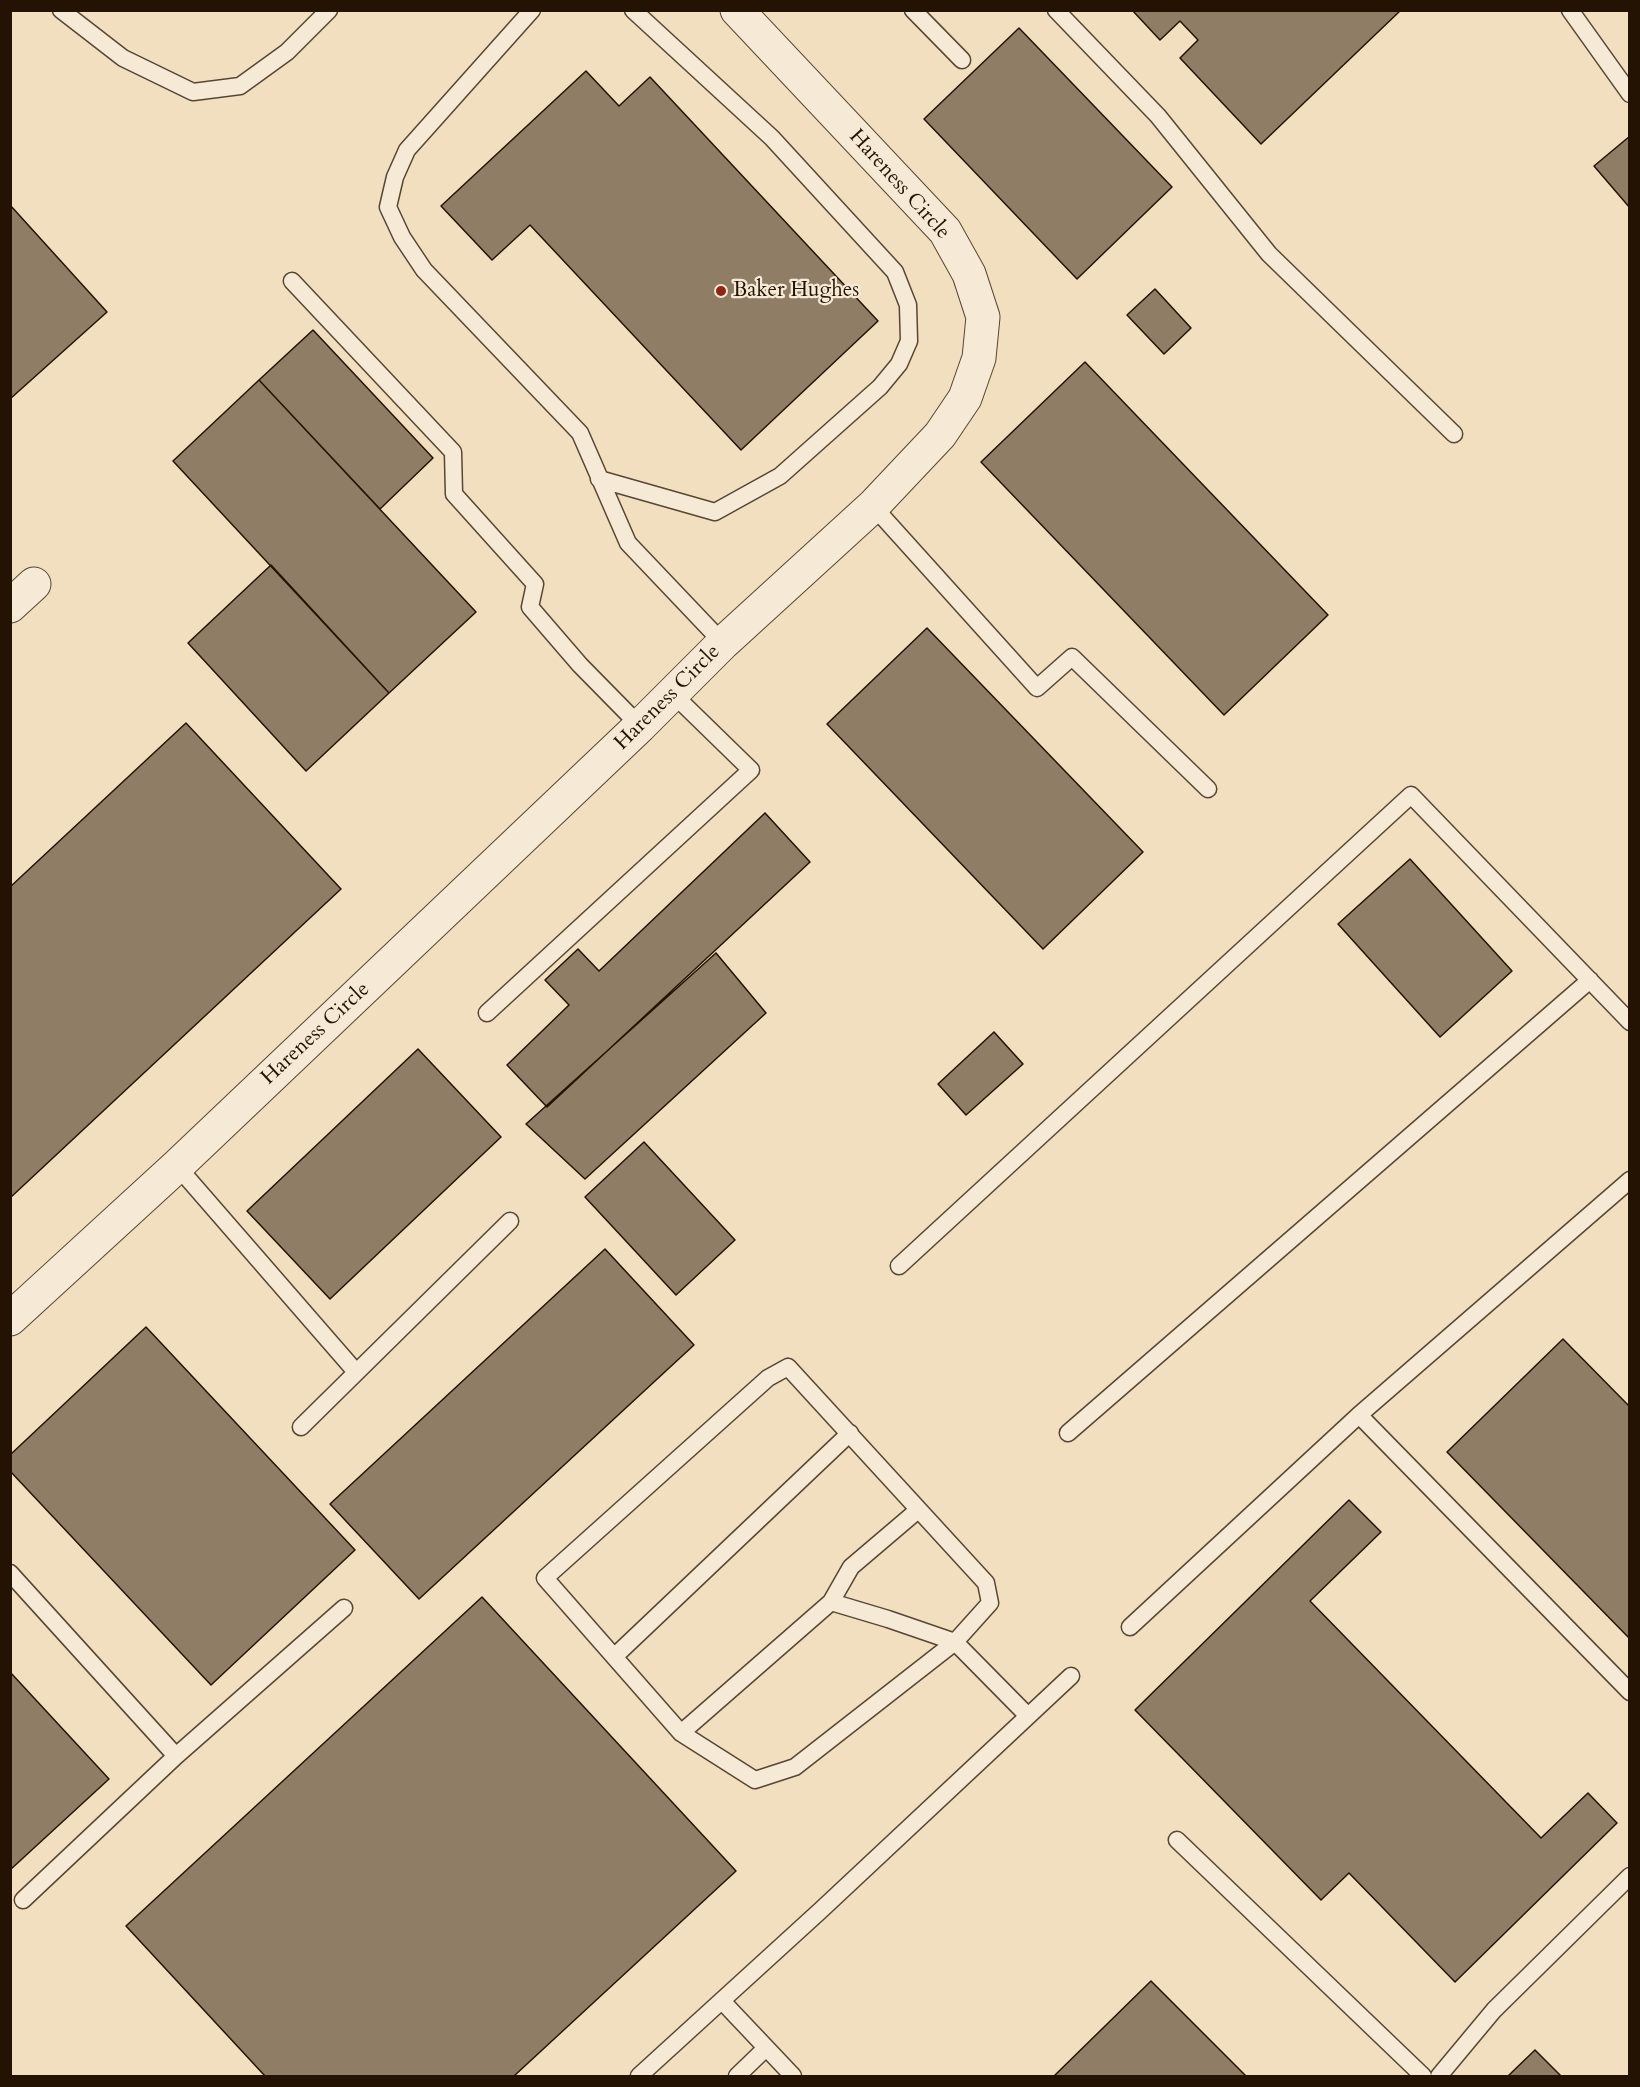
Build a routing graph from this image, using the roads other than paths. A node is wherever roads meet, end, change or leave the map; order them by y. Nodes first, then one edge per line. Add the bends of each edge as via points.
1 (61, 10) edge
2 (329, 10) edge
3 (532, 10) edge
4 (633, 10) edge
5 (737, 10) edge
6 (913, 10) edge
7 (1056, 10) edge
8 (1570, 10) edge
9 (962, 60) dead end
10 (1629, 94) edge
11 (292, 281) dead end
12 (1454, 434) dead end
13 (599, 479) junction
14 (873, 506) junction
15 (34, 584) dead end
16 (10, 606) edge
17 (723, 643) junction
18 (673, 694) junction
19 (640, 726) junction
20 (1208, 789) dead end
21 (1590, 980) junction
22 (487, 1013) dead end
23 (1629, 1022) edge
24 (177, 1166) junction
25 (1629, 1180) edge
26 (510, 1221) dead end
27 (898, 1266) dead end
28 (10, 1319) edge
29 (356, 1372) junction
30 (1359, 1415) junction
31 (301, 1427) dead end
32 (850, 1433) junction
33 (1068, 1433) dead end
34 (918, 1510) junction
35 (10, 1573) edge
36 (831, 1602) junction
37 (344, 1608) dead end
38 (1130, 1627) dead end
39 (955, 1642) junction
40 (615, 1656) junction
41 (1071, 1676) dead end
42 (1629, 1692) edge
43 (1029, 1716) junction
44 (681, 1733) junction
45 (176, 1756) junction
46 (1177, 1840) dead end
47 (1629, 1876) edge
48 (22, 1900) dead end
49 (722, 2001) junction
50 (766, 2048) junction
51 (639, 2076) edge
52 (737, 2076) edge
53 (793, 2076) edge
54 (1423, 2076) edge
55 (1439, 2076) edge

1 - 2 lane via 123,57 193,92 240,86 287,52
3 - 13 lane via 407,150 388,207 424,270 580,433
4 - 13 lane via 772,138 895,272 909,305 909,340 899,364 880,387 780,476 715,512
5 - 14 street, Hareness Circle via 945,231 969,274 983,317 979,358 965,398 940,435
6 - 9 lane
7 - 12 lane via 1158,116 1269,254
8 - 10 lane
11 - 19 lane via 453,452 454,494 535,584 530,607
13 - 17 lane via 628,543
14 - 17 street, Hareness Circle
14 - 20 lane via 1037,688 1072,657
15 - 16 street
17 - 18 street, Hareness Circle
18 - 19 street, Hareness Circle
18 - 22 lane via 751,770
19 - 24 street, Hareness Circle
21 - 23 lane
21 - 27 lane via 1411,795
21 - 33 lane
24 - 28 street, Hareness Circle
24 - 29 lane
25 - 30 lane
26 - 29 lane
29 - 31 lane
30 - 38 lane
30 - 42 lane
32 - 34 lane
32 - 40 lane
32 - 40 lane via 788,1367 768,1378 545,1578
34 - 36 lane via 852,1567
34 - 39 lane via 986,1582 990,1603
35 - 45 lane
36 - 39 lane
36 - 44 lane
37 - 45 lane
39 - 43 lane
39 - 44 lane via 795,1767 754,1780
40 - 44 lane
41 - 43 lane
43 - 49 lane
45 - 48 lane
46 - 54 lane
47 - 55 lane via 1494,2010
49 - 50 lane
49 - 51 lane
50 - 52 lane
50 - 53 lane

